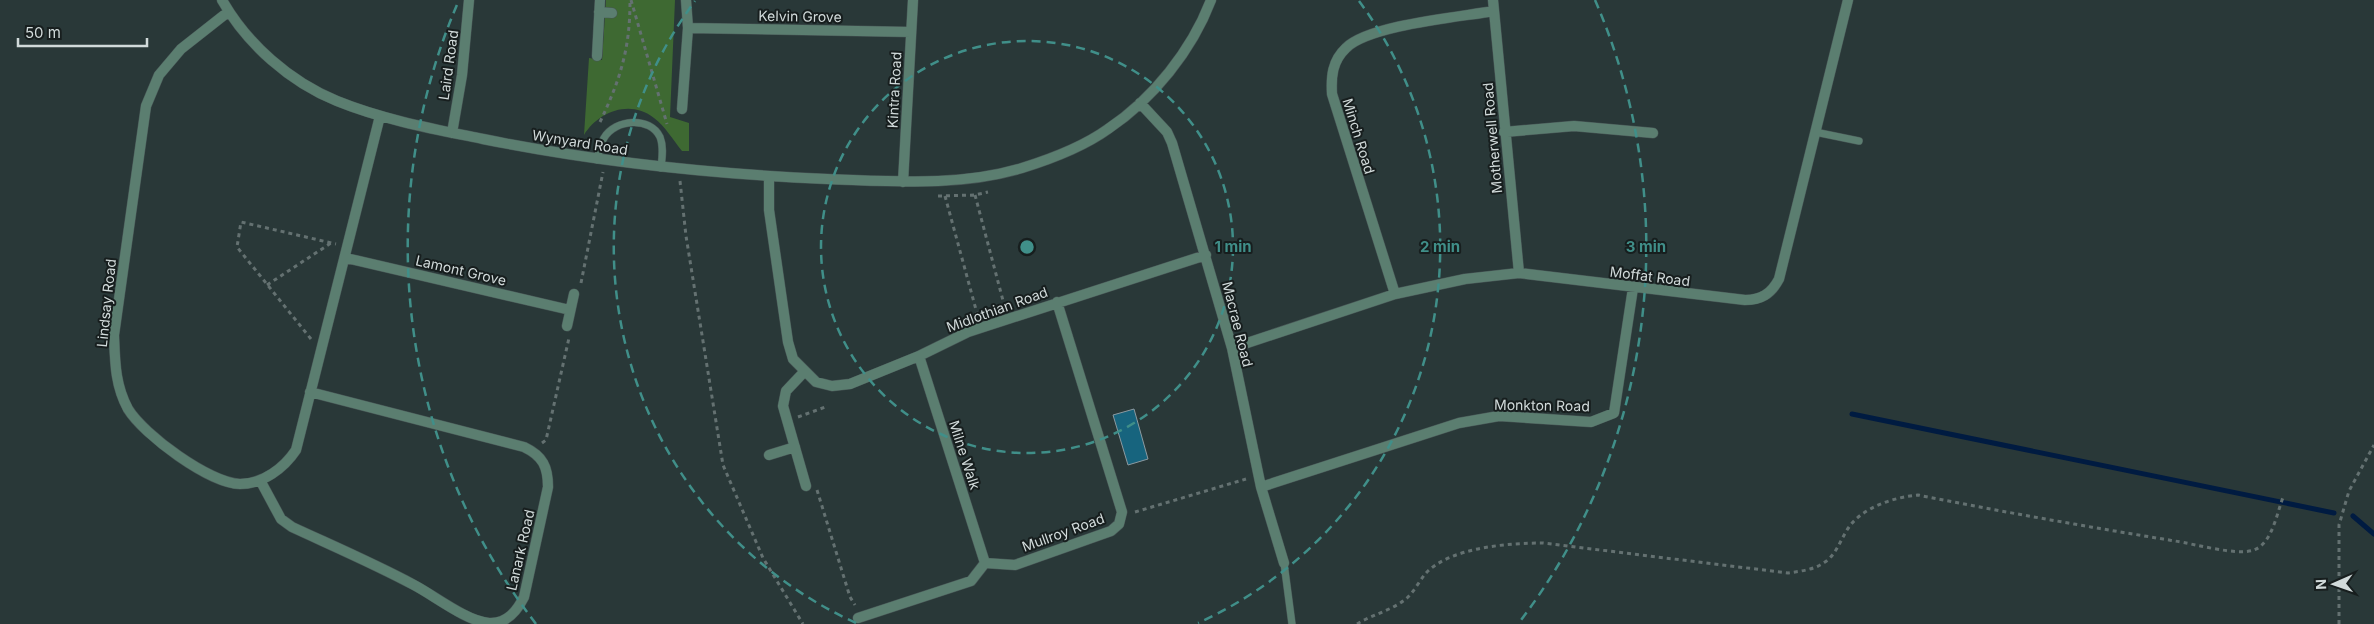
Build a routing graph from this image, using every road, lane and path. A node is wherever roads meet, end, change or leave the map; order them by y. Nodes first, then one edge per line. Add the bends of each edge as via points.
1 (222, 0) edge
2 (469, 0) edge
3 (600, 0) edge
4 (631, 0) edge
5 (686, 0) edge
6 (913, 0) edge
7 (1211, 0) edge
8 (1493, 0) edge
9 (1848, 0) edge
10 (1494, 11) junction
11 (228, 12) junction
12 (599, 12) junction
13 (612, 13) dead end
14 (688, 28) junction
15 (911, 32) junction
16 (597, 56) dead end
17 (1140, 102) junction
18 (682, 109) dead end
19 (380, 116) junction
20 (667, 126) dead end
21 (1504, 132) junction
22 (1815, 132) junction
23 (452, 133) junction
24 (1653, 133) dead end
25 (604, 138) junction
26 (1859, 141) dead end
27 (601, 161) junction
28 (662, 168) junction
29 (679, 170) junction
30 (770, 176) junction
31 (903, 182) junction
32 (988, 192) dead end
33 (975, 195) junction
34 (930, 196) dead end
35 (946, 196) junction
36 (331, 242) junction
37 (348, 246) junction
38 (1206, 255) junction
39 (346, 258) junction
40 (1519, 273) junction
41 (267, 285) junction
42 (1633, 288) junction
43 (574, 294) joint
44 (1395, 294) junction
45 (1057, 302) junction
46 (570, 310) junction
47 (1008, 318) junction
48 (981, 328) junction
49 (568, 330) joint
50 (323, 343) junction
51 (1232, 348) junction
52 (919, 356) junction
53 (804, 372) junction
54 (310, 392) junction
55 (828, 406) dead end
56 (796, 418) dead end
57 (2374, 445) edge
58 (795, 447) junction
59 (531, 451) junction
60 (769, 455) dead end
61 (1258, 475) junction
62 (260, 480) junction
63 (811, 485) joint
64 (1261, 487) junction
65 (2284, 495) dead end
66 (1122, 512) junction
67 (985, 563) junction
68 (1284, 563) joint
69 (860, 617) joint
70 (802, 624) edge
71 (1292, 624) edge
72 (1357, 624) edge
73 (2339, 624) edge

1 - 11 street, Wynyard Road
2 - 23 street, Laird Road via 462,75
3 - 12 street
4 - 20 path
4 - 25 path via 630,34 624,65 594,137
5 - 14 street
6 - 15 street, Kintra Road
7 - 17 street, Wynyard Road via 1184,52
8 - 10 street, Motherwell Road
9 - 22 street, Moffat Road
10 - 21 street, Motherwell Road
10 - 44 street, Minch Road via 1370,34 1346,48 1336,61 1332,94
11 - 19 street, Wynyard Road via 265,54 308,86 336,101
11 - 62 street, Lindsay Road via 181,49 159,76 146,106 114,335 115,367 118,386 128,408 139,425 157,442 222,480 240,484
12 - 13 street
12 - 16 street
14 - 15 street, Kelvin Grove
14 - 18 street
15 - 31 street, Kintra Road
17 - 31 street, Wynyard Road via 1108,130 1057,156 1020,169 980,178
17 - 38 street, Macrae Road via 1167,132
19 - 23 street, Wynyard Road
19 - 37 street, Lindsay Road
21 - 24 street via 1574,126
21 - 40 street, Motherwell Road
22 - 26 lane
22 - 42 street, Moffat Road via 1779,279 1774,288 1756,300
23 - 27 street, Wynyard Road
25 - 27 lane
25 - 28 lane via 619,123 650,126 660,136
27 - 28 street, Wynyard Road
27 - 43 path via 579,295
28 - 29 street, Wynyard Road
29 - 30 street, Wynyard Road
29 - 70 path via 686,236 723,465 763,558
30 - 31 street, Wynyard Road
30 - 53 street, Midlothian Road via 769,210 788,342 792,359
32 - 33 path
33 - 35 path
33 - 47 path
34 - 35 path
35 - 48 path
36 - 37 path
36 - 41 path
36 - 41 path via 241,222 237,246
37 - 39 street, Lindsay Road
38 - 45 street, Midlothian Road
38 - 51 street, Macrae Road
39 - 46 street, Lamont Grove
39 - 50 street, Lindsay Road
40 - 42 street, Moffat Road
40 - 44 street, Moffat Road via 1465,279
41 - 50 path via 310,339
42 - 64 street, Monkton Road via 1614,413 1591,422 1499,416 1459,423
43 - 46 street
44 - 51 street, Moffat Road
45 - 47 street, Midlothian Road
45 - 66 street, Mullroy Road
46 - 49 street
47 - 48 street, Midlothian Road
48 - 52 street, Midlothian Road
49 - 59 path via 546,440
50 - 54 street, Lindsay Road
51 - 61 street, Macrae Road
52 - 53 street, Midlothian Road via 850,384 832,386 816,382
52 - 67 street, Milne Walk
53 - 58 street via 786,391 783,406
54 - 59 street
54 - 62 street, Lindsay Road via 296,450 276,472
55 - 56 path
57 - 73 path via 2350,491 2340,526
58 - 60 street
58 - 63 street
59 - 62 street, Lanark Road via 543,460 548,487 524,597 517,611 506,619 491,623 477,620 414,584 292,528 282,519
61 - 64 street, Macrae Road
61 - 66 path via 1140,512
63 - 69 path
64 - 68 street, Macrae Road
65 - 72 path via 2269,535 2263,545 2253,550 2234,551 1997,511 1918,494 1885,501 1848,527 1827,562 1814,569 1788,573 1543,543 1514,543 1455,555 1438,563 1426,572 1408,597
66 - 67 street, Mullroy Road via 1119,524 1111,531 1015,565
67 - 69 street via 971,581
68 - 71 lane

